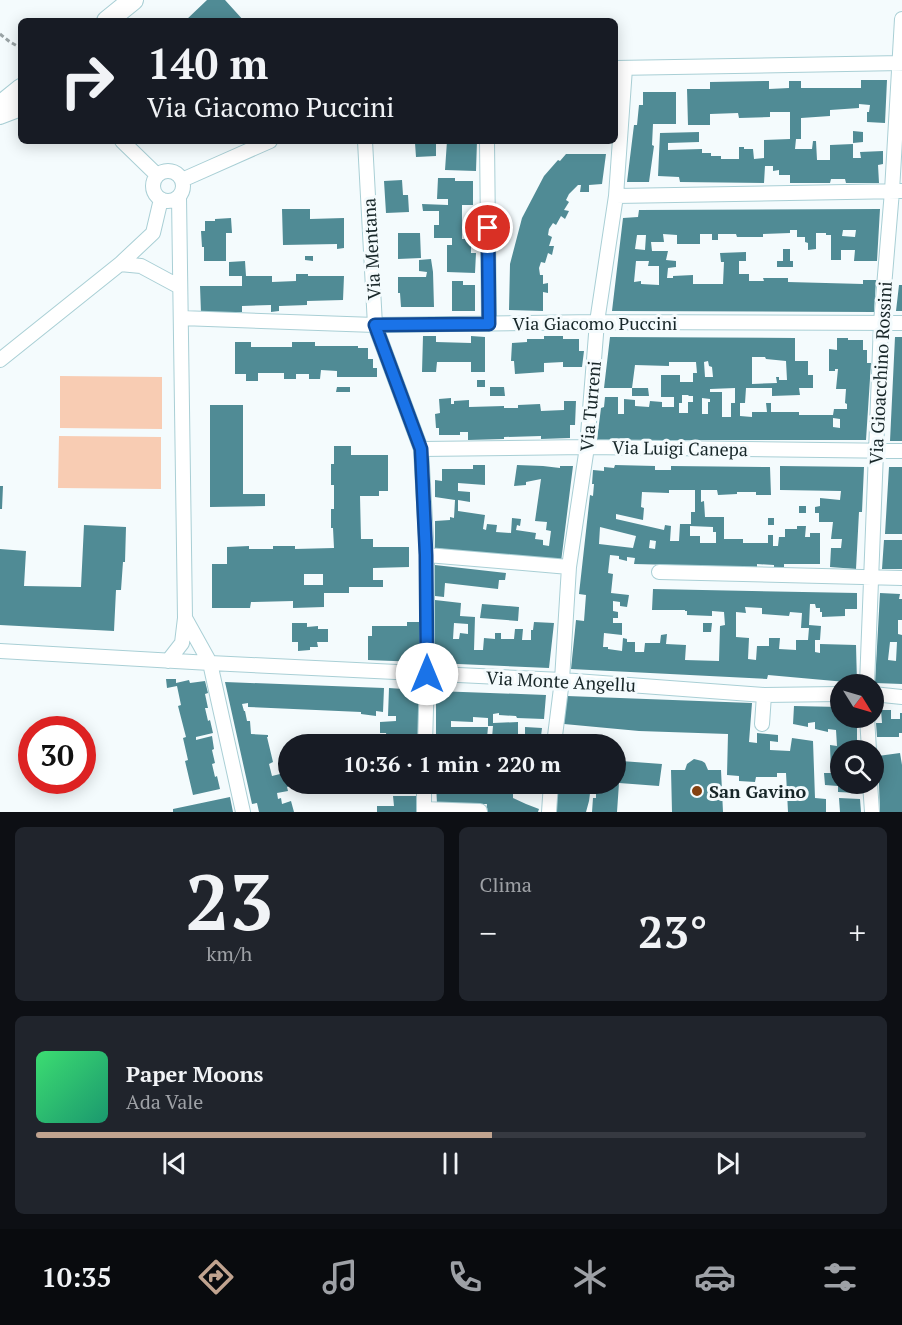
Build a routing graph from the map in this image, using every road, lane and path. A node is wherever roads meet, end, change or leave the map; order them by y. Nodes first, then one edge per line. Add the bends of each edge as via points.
1 (135, 0) edge
2 (111, 18) edge
3 (124, 18) edge
4 (902, 19) edge
5 (0, 34) edge
6 (18, 46) edge
7 (901, 63) edge
8 (620, 68) edge
9 (18, 91) edge
10 (0, 106) edge
11 (18, 110) edge
12 (0, 117) edge
13 (618, 132) edge
14 (125, 144) edge
15 (263, 144) edge
16 (365, 144) edge
17 (487, 144) edge
18 (618, 144) edge
19 (158, 175) junction
20 (182, 180) junction
21 (897, 191) edge
22 (616, 196) junction
23 (179, 197) junction
24 (161, 199) junction
25 (120, 264) junction
26 (180, 287) junction
27 (181, 318) junction
28 (597, 322) junction
29 (881, 323) junction
30 (902, 323) edge
31 (489, 324) junction
32 (375, 325) junction
33 (0, 360) edge
34 (587, 447) junction
35 (421, 449) junction
36 (877, 450) junction
37 (902, 451) edge
38 (426, 555) junction
39 (569, 567) junction
40 (659, 572) dead end
41 (872, 577) junction
42 (902, 578) edge
43 (185, 618) junction
44 (0, 651) edge
45 (168, 661) junction
46 (210, 663) junction
47 (427, 674) junction
48 (867, 674) edge
49 (562, 680) junction
50 (830, 694) edge
51 (764, 695) junction
52 (884, 695) edge
53 (902, 697) edge
54 (762, 724) dead end
55 (425, 734) edge
56 (555, 734) edge
57 (424, 794) edge
58 (550, 794) edge
59 (871, 794) edge
60 (424, 810) edge
61 (480, 811) edge
62 (243, 812) edge
63 (549, 812) edge
64 (872, 812) edge

1 - 2 main road
1 - 3 street
4 - 7 street, Via Gioacchino Rossini
5 - 6 path
7 - 8 street
7 - 21 street, Via Gioacchino Rossini
8 - 13 street, Via Turreni
9 - 10 main road
11 - 12 street
14 - 19 street
15 - 20 street
16 - 32 street, Via Mentana
17 - 31 street
18 - 22 street, Via Turreni
19 - 20 street via 171,171
19 - 24 street via 153,188
20 - 23 street via 184,186
21 - 22 street
21 - 29 street, Via Gioacchino Rossini
22 - 28 street, Via Turreni
23 - 24 street
23 - 26 street
24 - 25 street via 153,233
25 - 26 street via 141,267
25 - 33 street
26 - 27 street
27 - 32 street, Via Giacomo Puccini
27 - 43 street
28 - 29 street, Via Giacomo Puccini
28 - 31 street, Via Giacomo Puccini
28 - 34 street, Via Turreni
29 - 30 street, Via Giacomo Puccini
29 - 36 street, Via Gioacchino Rossini
31 - 32 street, Via Giacomo Puccini
32 - 35 street, Via Mentana
34 - 35 street, Via Luigi Canepa
34 - 36 street, Via Luigi Canepa
34 - 39 street, Via Turreni
35 - 38 street, Via Mentana
36 - 37 street, Via Luigi Canepa
36 - 41 street, Via Gioacchino Rossini
38 - 39 street
38 - 47 street, Via Mentana
39 - 49 street, Via Turreni
40 - 41 street
41 - 42 street
41 - 48 street, Via Gioacchino Rossini
43 - 45 street via 182,643
43 - 46 street
44 - 45 street, Via Monte Angellu
45 - 46 street, Via Monte Angellu
46 - 47 street, Via Monte Angellu
46 - 62 street
47 - 49 street, Via Monte Angellu
47 - 55 street, Via Mentana
49 - 51 street, Via Monte Angellu
49 - 56 street, Via Turreni
50 - 51 street, Via Monte Angellu
51 - 54 street
52 - 53 street
57 - 60 street
58 - 63 street
59 - 64 street
60 - 61 street

